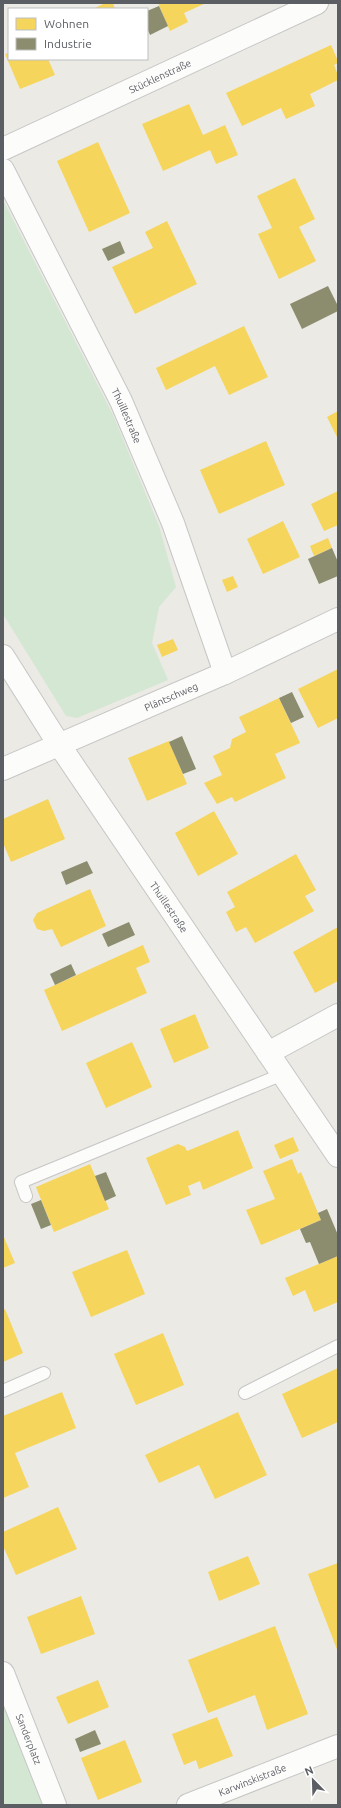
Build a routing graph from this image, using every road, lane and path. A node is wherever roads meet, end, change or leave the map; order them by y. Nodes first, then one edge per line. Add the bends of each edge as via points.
1 (317, 3) edge
2 (3, 149) edge
3 (3, 170) edge
4 (338, 619) edge
5 (3, 656) edge
6 (225, 673) junction
7 (60, 746) junction
8 (3, 770) edge
9 (338, 1015) edge
10 (268, 1053) junction
11 (283, 1074) junction
12 (338, 1156) edge
13 (26, 1196) dead end
14 (338, 1346) edge
15 (44, 1374) dead end
16 (3, 1391) edge
17 (245, 1393) dead end
18 (3, 1673) edge
19 (338, 1746) edge
20 (55, 1805) edge
21 (188, 1805) edge

1 - 2 street, Stücklenstraße
3 - 6 street, Thuillestraße via 121,401 173,523
4 - 6 street, Pläntschweg
5 - 7 street, Thuillestraße
6 - 7 street, Pläntschweg
7 - 8 street, Pläntschweg
7 - 10 street, Thuillestraße
9 - 10 street
10 - 11 street, Thuillestraße
11 - 12 street, Thuillestraße
11 - 13 lane via 21,1182
14 - 17 lane
15 - 16 lane
18 - 20 street, Sanderplatz
19 - 21 street, Karwinskistraße

